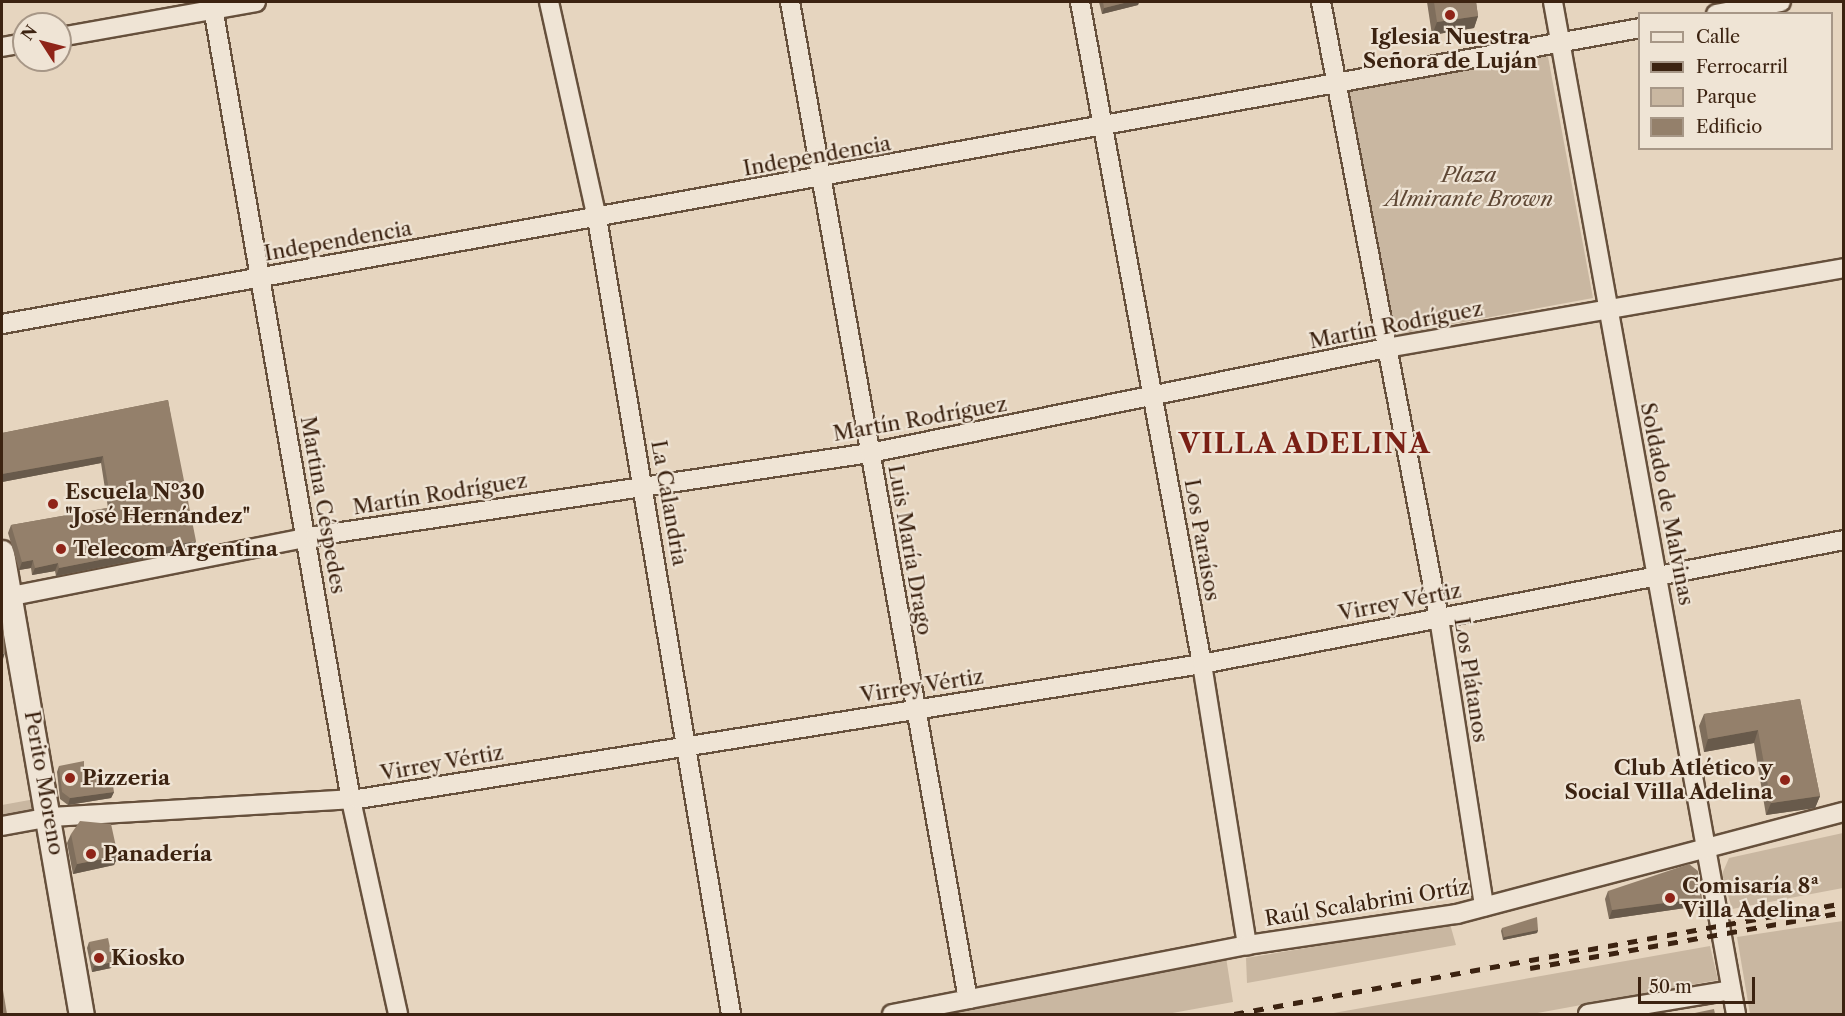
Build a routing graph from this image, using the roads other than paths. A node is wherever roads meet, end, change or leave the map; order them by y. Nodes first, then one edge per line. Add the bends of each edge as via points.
1 (256, 2) edge
2 (549, 2) edge
3 (790, 2) edge
4 (1080, 2) edge
5 (1321, 2) edge
6 (1553, 2) edge
7 (1781, 2) edge
8 (212, 5) edge
9 (1727, 12) edge
10 (1638, 28) edge
11 (72, 34) edge
12 (1559, 43) junction
13 (1336, 84) junction
14 (1101, 127) junction
15 (822, 177) junction
16 (597, 218) junction
17 (1844, 268) edge
18 (262, 278) junction
19 (1606, 307) junction
20 (2, 324) edge
21 (1386, 348) junction
22 (1153, 398) junction
23 (870, 453) junction
24 (643, 485) junction
25 (305, 538) junction
26 (1844, 540) edge
27 (2, 553) edge
28 (1659, 576) junction
29 (6, 597) edge
30 (1439, 618) junction
31 (1202, 664) junction
32 (916, 711) junction
33 (687, 744) junction
34 (351, 800) junction
35 (1844, 812) edge
36 (51, 817) junction
37 (2, 826) edge
38 (1704, 847) junction
39 (1484, 907) junction
40 (1247, 945) junction
41 (1731, 990) junction
42 (968, 999) junction
43 (82, 1014) edge
44 (398, 1014) edge
45 (731, 1014) edge
46 (892, 1014) edge
47 (1588, 1014) edge
48 (1736, 1014) edge

1 - 8 street
2 - 16 street, La Calandria
3 - 15 street, Luis María Drago
4 - 14 street, Los Paraísos
5 - 13 street, Los Plátanos
6 - 12 street, Soldado de Malvinas
7 - 9 street
8 - 11 street
8 - 18 street, Martina Céspedes
10 - 12 street, Independencia
12 - 13 street, Independencia
12 - 19 street, Soldado de Malvinas
13 - 14 street, Independencia
13 - 21 street, Los Plátanos
14 - 15 street, Independencia
14 - 22 street, Los Paraísos
15 - 16 street, Independencia
15 - 23 street, Luis María Drago
16 - 18 street, Independencia
16 - 24 street, La Calandria
17 - 19 street, Martín Rodríguez
18 - 20 street, Independencia
18 - 25 street, Martina Céspedes
19 - 21 street, Martín Rodríguez
19 - 28 street, Soldado de Malvinas
21 - 22 street, Martín Rodríguez
21 - 30 street, Los Plátanos
22 - 23 street, Martín Rodríguez
22 - 31 street, Los Paraísos
23 - 24 street, Martín Rodríguez
23 - 32 street, Luis María Drago
24 - 25 street, Martín Rodríguez
24 - 33 street, La Calandria
25 - 29 street, Martín Rodríguez
25 - 34 street, Martina Céspedes
26 - 28 street, Virrey Vértiz
27 - 29 street, Perito Moreno
28 - 30 street, Virrey Vértiz
28 - 38 street, Soldado de Malvinas
29 - 36 street, Perito Moreno
30 - 31 street, Virrey Vértiz
30 - 39 street, Los Plátanos
31 - 32 street, Virrey Vértiz
31 - 40 street, Los Paraísos
32 - 33 street, Virrey Vértiz
32 - 42 street, Luis María Drago
33 - 34 street, Virrey Vértiz
33 - 45 street, La Calandria
34 - 36 street, Virrey Vértiz
34 - 44 street, Martina Céspedes
35 - 38 street, Raúl Scalabrini Ortíz
36 - 37 street, Virrey Vértiz
36 - 43 street, Perito Moreno
38 - 39 street, Raúl Scalabrini Ortíz
38 - 41 street, Soldado de Malvinas
39 - 40 street, Raúl Scalabrini Ortíz
40 - 42 street, Raúl Scalabrini Ortíz
41 - 47 street
41 - 48 street, Soldado de Malvinas
42 - 46 street, Raúl Scalabrini Ortíz

